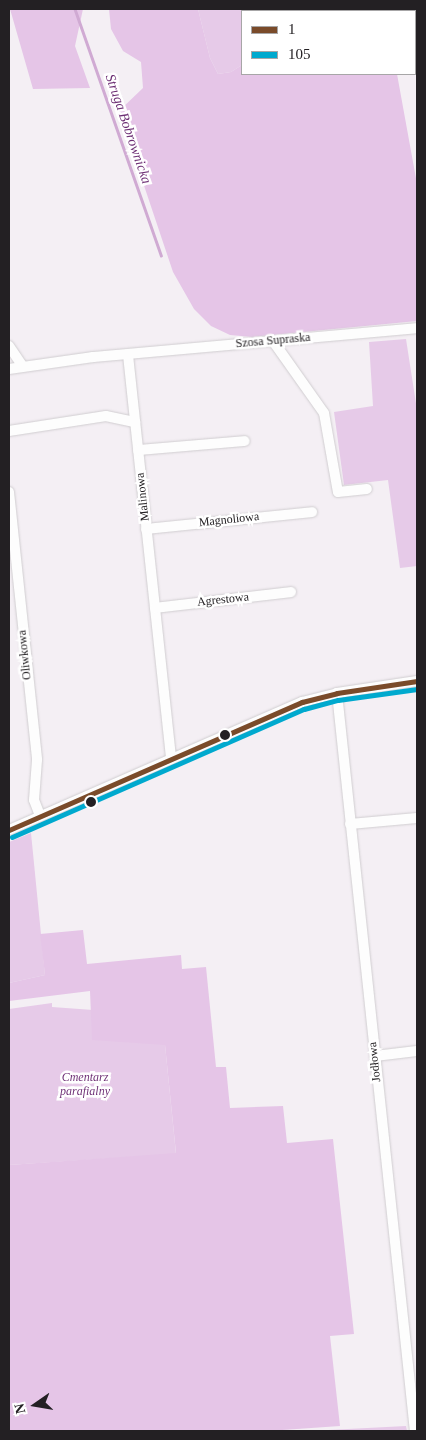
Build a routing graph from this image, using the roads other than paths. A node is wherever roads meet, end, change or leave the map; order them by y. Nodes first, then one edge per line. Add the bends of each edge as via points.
1 (417, 328) edge
2 (273, 341) junction
3 (9, 346) edge
4 (128, 354) junction
5 (22, 365) junction
6 (9, 369) edge
7 (135, 422) junction
8 (9, 431) edge
9 (245, 440) dead end
10 (138, 450) junction
11 (367, 489) dead end
12 (9, 492) edge
13 (312, 512) dead end
14 (146, 528) junction
15 (291, 592) dead end
16 (155, 608) junction
17 (417, 682) edge
18 (337, 693) junction
19 (171, 759) junction
20 (40, 816) junction
21 (417, 818) edge
22 (350, 824) junction
23 (9, 830) edge
24 (417, 1051) edge
25 (374, 1056) junction
26 (415, 1431) edge

1 - 2 street, Szosa Supraska
2 - 4 street, Szosa Supraska
2 - 11 street via 324,413 338,492
3 - 5 street
4 - 5 street
4 - 7 street, Malinowa
5 - 6 street
7 - 8 street via 106,416
7 - 10 street, Malinowa
9 - 10 street
10 - 14 street, Malinowa
12 - 20 street, Oliwkowa via 37,760 34,800
13 - 14 street, Magnoliowa
14 - 16 street, Malinowa
15 - 16 street, Agrestowa
16 - 19 street, Malinowa
17 - 18 street
18 - 19 street via 302,702
18 - 22 street, Jodłowa
19 - 20 street
20 - 23 street
21 - 22 street
22 - 25 street, Jodłowa
24 - 25 street
25 - 26 street, Jodłowa

